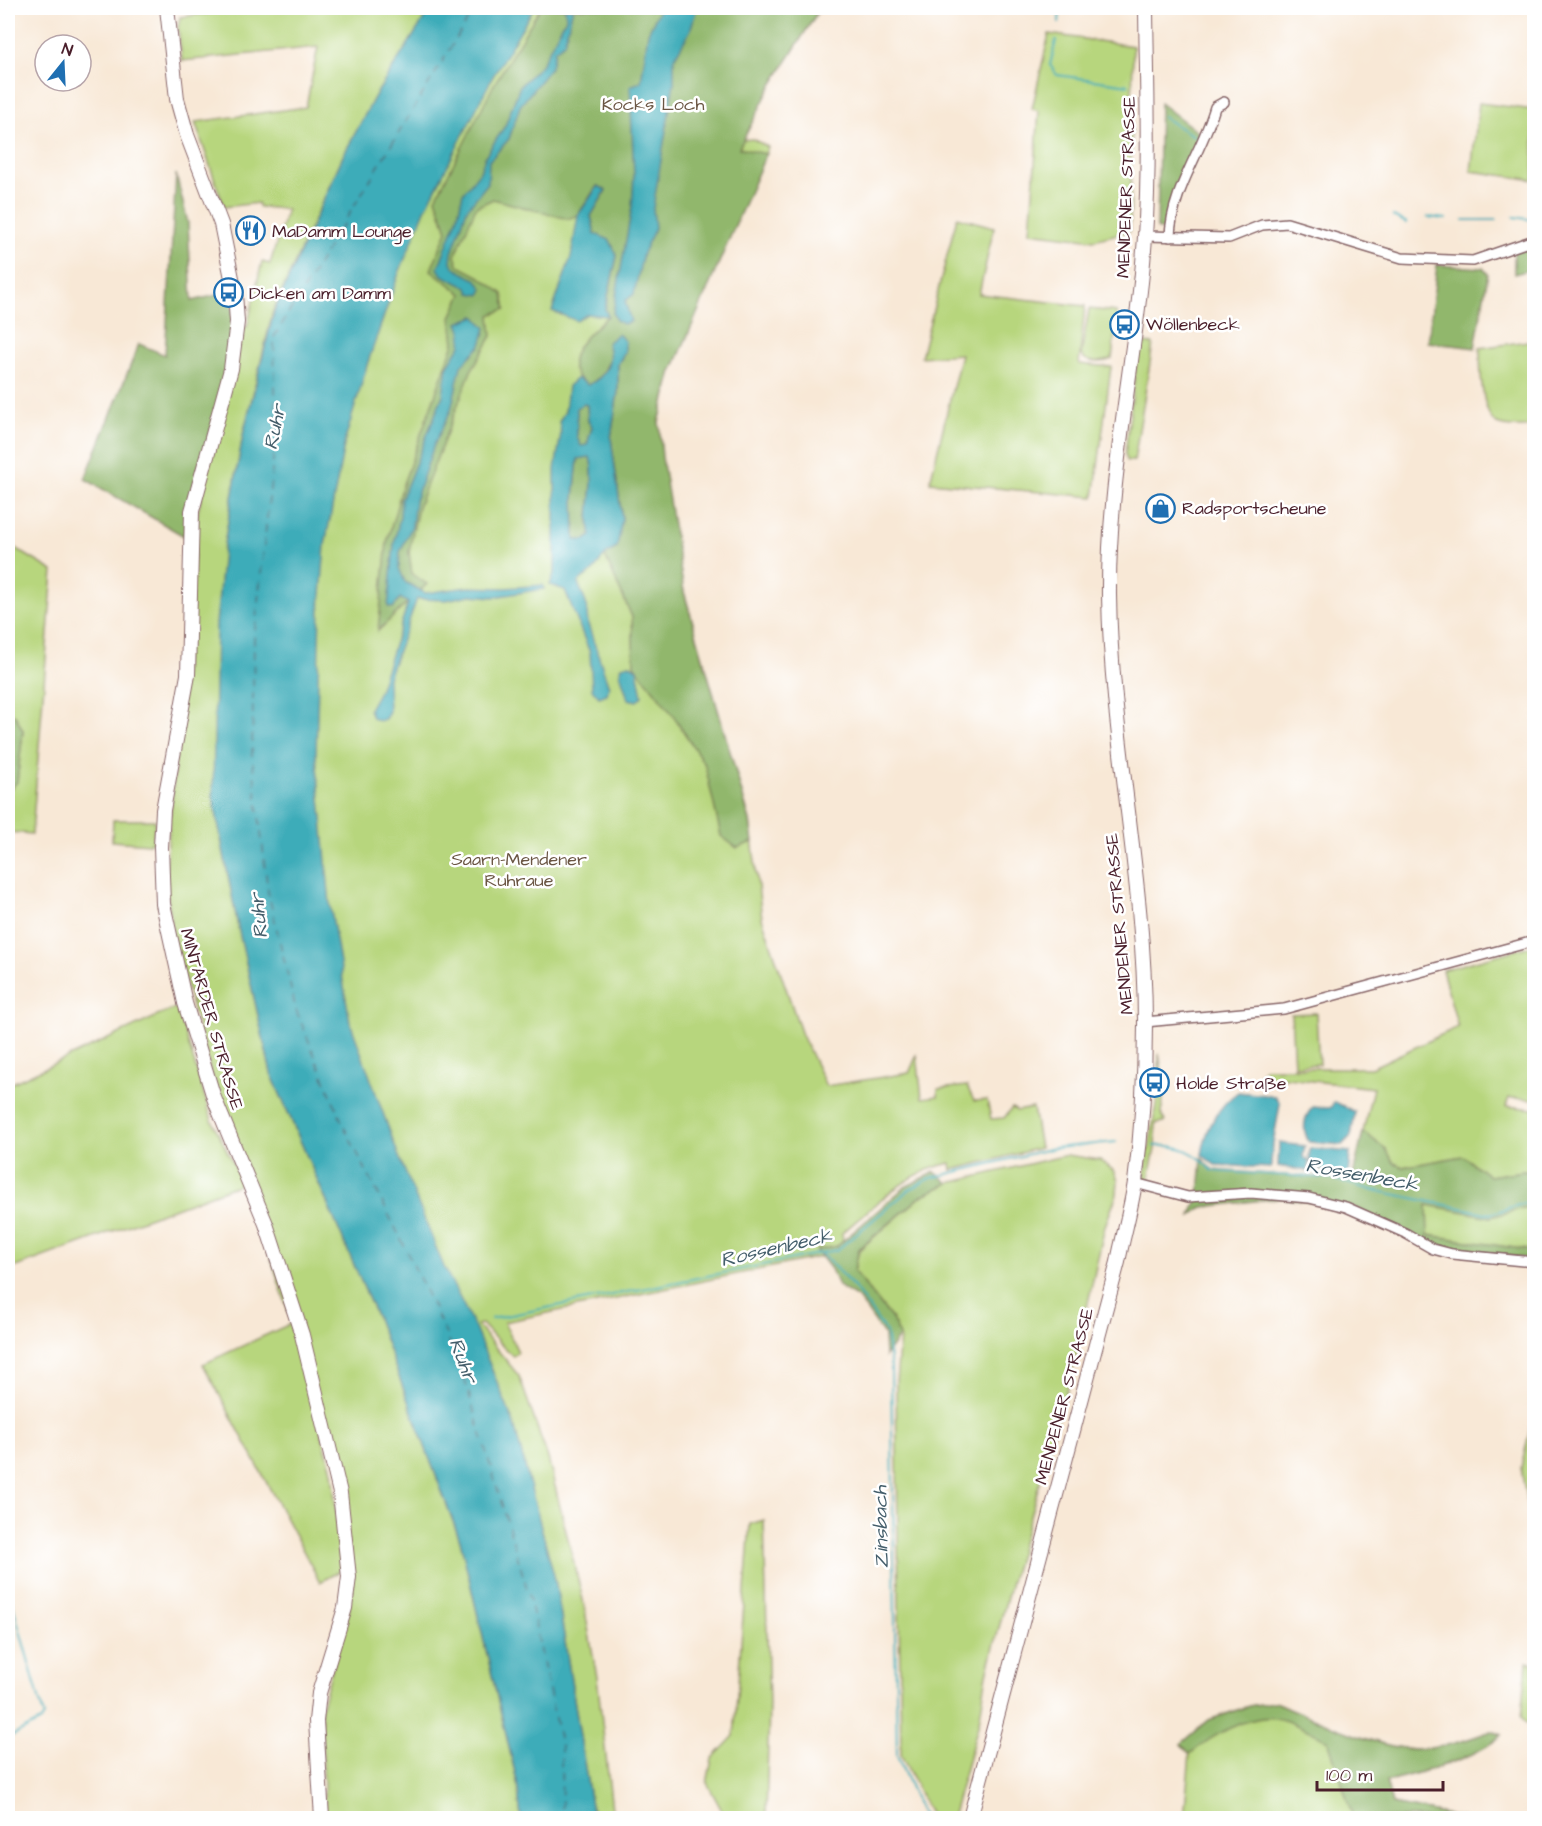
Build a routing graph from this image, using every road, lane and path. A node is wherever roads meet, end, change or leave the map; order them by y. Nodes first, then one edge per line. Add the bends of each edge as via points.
1 (167, 8) edge
2 (1146, 8) edge
3 (1224, 102) dead end
4 (1146, 236) junction
5 (1170, 237) junction
6 (1534, 240) edge
7 (1534, 941) edge
8 (1145, 1022) junction
9 (1135, 1183) junction
10 (1534, 1262) edge
11 (322, 1818) edge
12 (970, 1818) edge

1 - 11 main road, MINTARDER STRASSE via 177,99 221,224 237,322 231,369 192,511 188,675 163,810 163,904 185,1003 214,1098 266,1224 299,1325 340,1493 349,1577 345,1608 319,1693 316,1721
2 - 4 main road, MENDENER STRASSE
3 - 5 street via 1215,107 1208,134 1177,198
4 - 5 street
4 - 8 main road, MENDENER STRASSE via 1117,466 1109,593 1116,724 1142,955
5 - 6 street via 1229,238 1262,225 1287,223 1402,258 1473,261
7 - 8 street via 1284,1009
8 - 9 main road, MENDENER STRASSE
9 - 10 street via 1188,1197 1251,1193 1309,1198 1346,1208 1433,1249
9 - 12 main road, MENDENER STRASSE via 1118,1262

